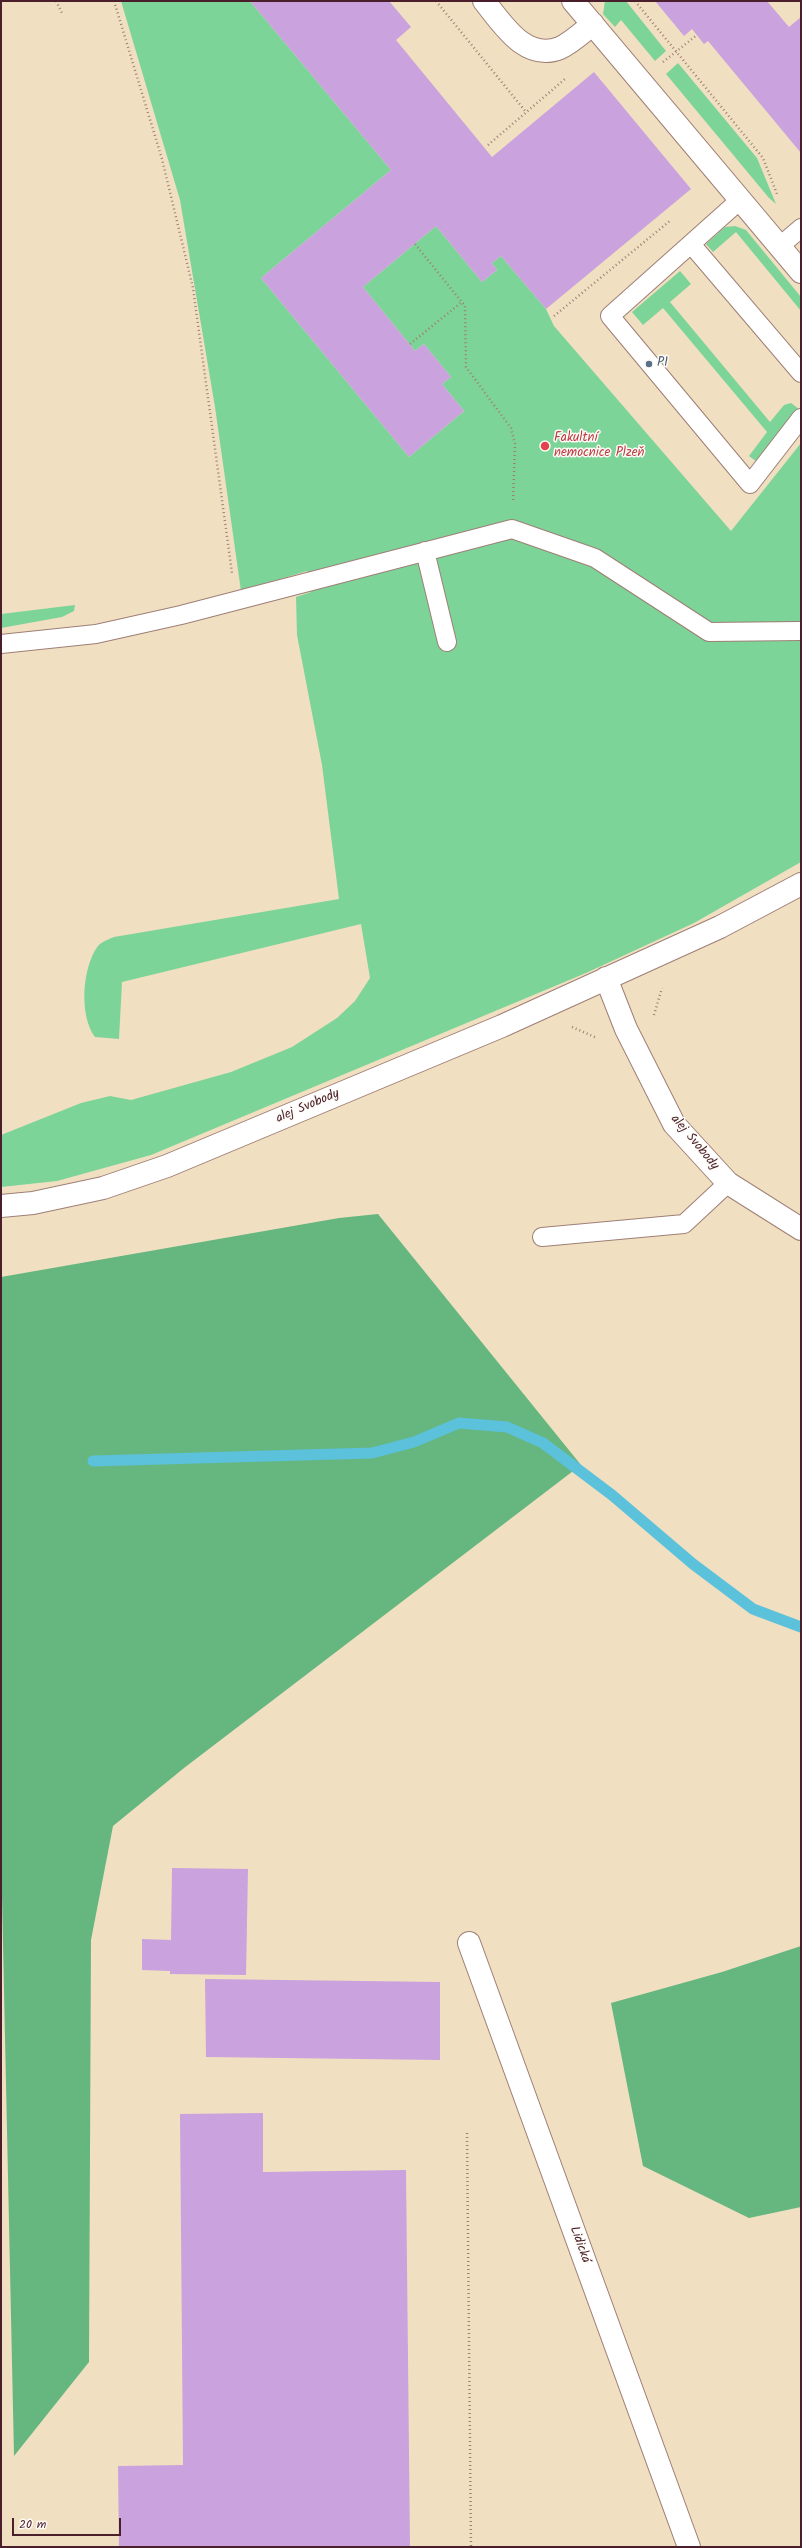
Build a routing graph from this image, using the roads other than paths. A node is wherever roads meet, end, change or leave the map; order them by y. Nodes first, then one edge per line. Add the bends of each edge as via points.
1 (484, 1) edge
2 (573, 1) edge
3 (593, 24) junction
4 (740, 200) junction
5 (801, 228) edge
6 (691, 244) junction
7 (780, 246) junction
8 (801, 272) edge
9 (801, 374) edge
10 (801, 418) edge
11 (425, 551) junction
12 (801, 632) edge
13 (447, 642) dead end
14 (1, 644) edge
15 (801, 884) edge
16 (606, 978) junction
17 (728, 1183) junction
18 (1, 1206) edge
19 (801, 1229) edge
20 (542, 1237) dead end
21 (468, 1944) dead end
22 (689, 2547) edge

1 - 3 street via 516,40 537,51 560,48
2 - 3 street
3 - 4 street
4 - 6 lane
4 - 7 street
5 - 7 lane
6 - 9 lane
6 - 10 lane via 610,316 750,484
7 - 8 street
11 - 12 lane via 512,530 595,558 709,632
11 - 13 lane
11 - 14 lane via 236,601 96,634
15 - 16 street, alej Svobody via 720,927
16 - 17 street, alej Svobody via 626,1029 674,1124
16 - 18 street, alej Svobody via 502,1026 167,1166 103,1188 33,1203
17 - 19 street, alej Svobody
17 - 20 lane via 684,1224
21 - 22 street, Lidická

